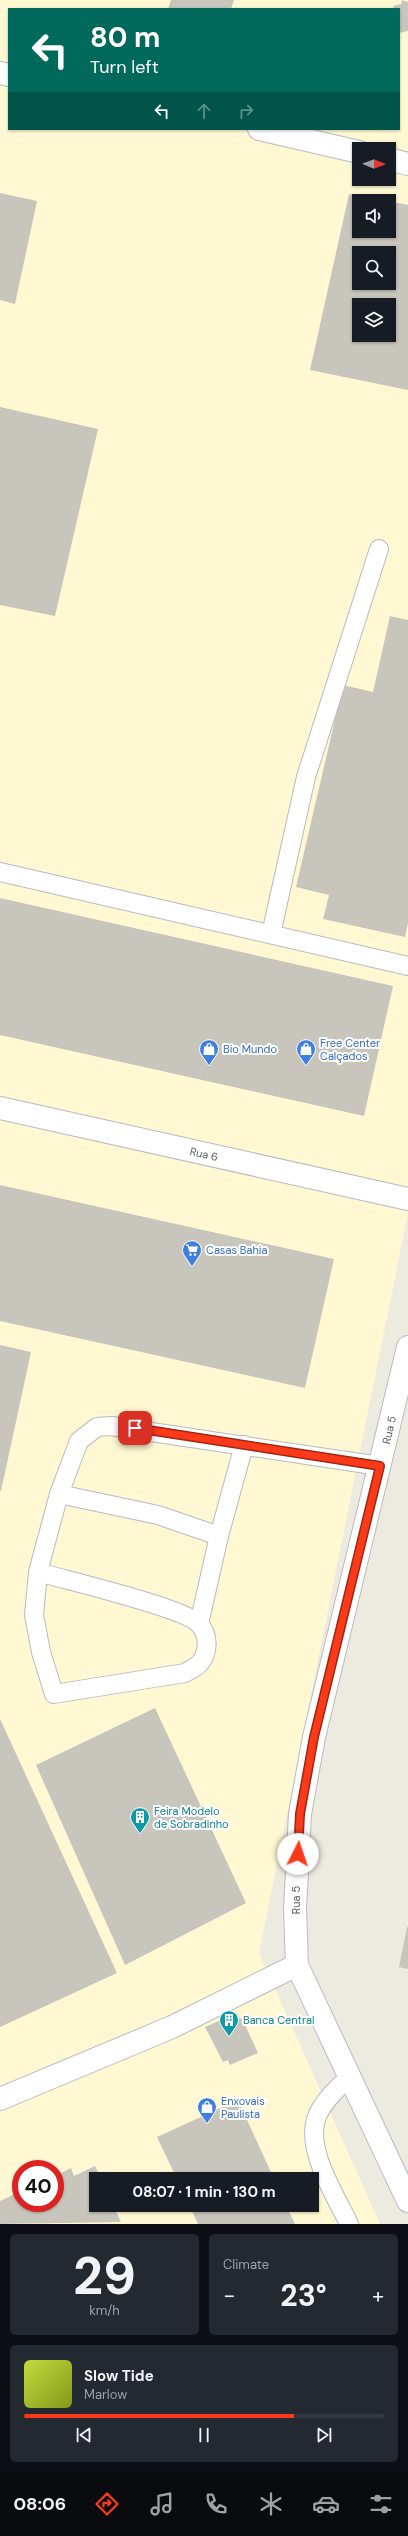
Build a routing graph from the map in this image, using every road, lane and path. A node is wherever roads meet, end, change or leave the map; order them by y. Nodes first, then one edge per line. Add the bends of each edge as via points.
1 (263, 130) edge
2 (352, 150) edge
3 (396, 161) edge
4 (408, 164) edge
5 (379, 549) dead end
6 (0, 872) edge
7 (271, 934) junction
8 (408, 966) edge
9 (0, 1108) edge
10 (408, 1199) edge
11 (408, 1347) edge
12 (244, 1445) junction
13 (380, 1466) junction
14 (59, 1494) junction
15 (219, 1536) junction
16 (38, 1572) junction
17 (199, 1624) junction
18 (297, 1965) junction
19 (350, 2076) junction
20 (0, 2099) edge
21 (408, 2201) edge
22 (349, 2224) edge

1 - 2 street
3 - 4 street
5 - 7 lane via 306,777
6 - 7 lane
7 - 8 lane
9 - 10 street, Rua 6
11 - 13 street, Rua 5
12 - 13 lane
12 - 14 lane via 135,1428 97,1427 79,1441
12 - 15 lane
13 - 18 street, Rua 5 via 314,1737 300,1814 296,1888
14 - 15 lane via 158,1515
14 - 16 lane
15 - 17 lane
16 - 17 lane via 177,1612
16 - 17 lane via 34,1615 41,1652 54,1694 185,1673 200,1663 207,1649 206,1635
18 - 19 street, Rua 5
18 - 20 street via 172,2027
19 - 21 street, Rua 5
19 - 22 lane via 327,2100 318,2114 315,2127 318,2160

